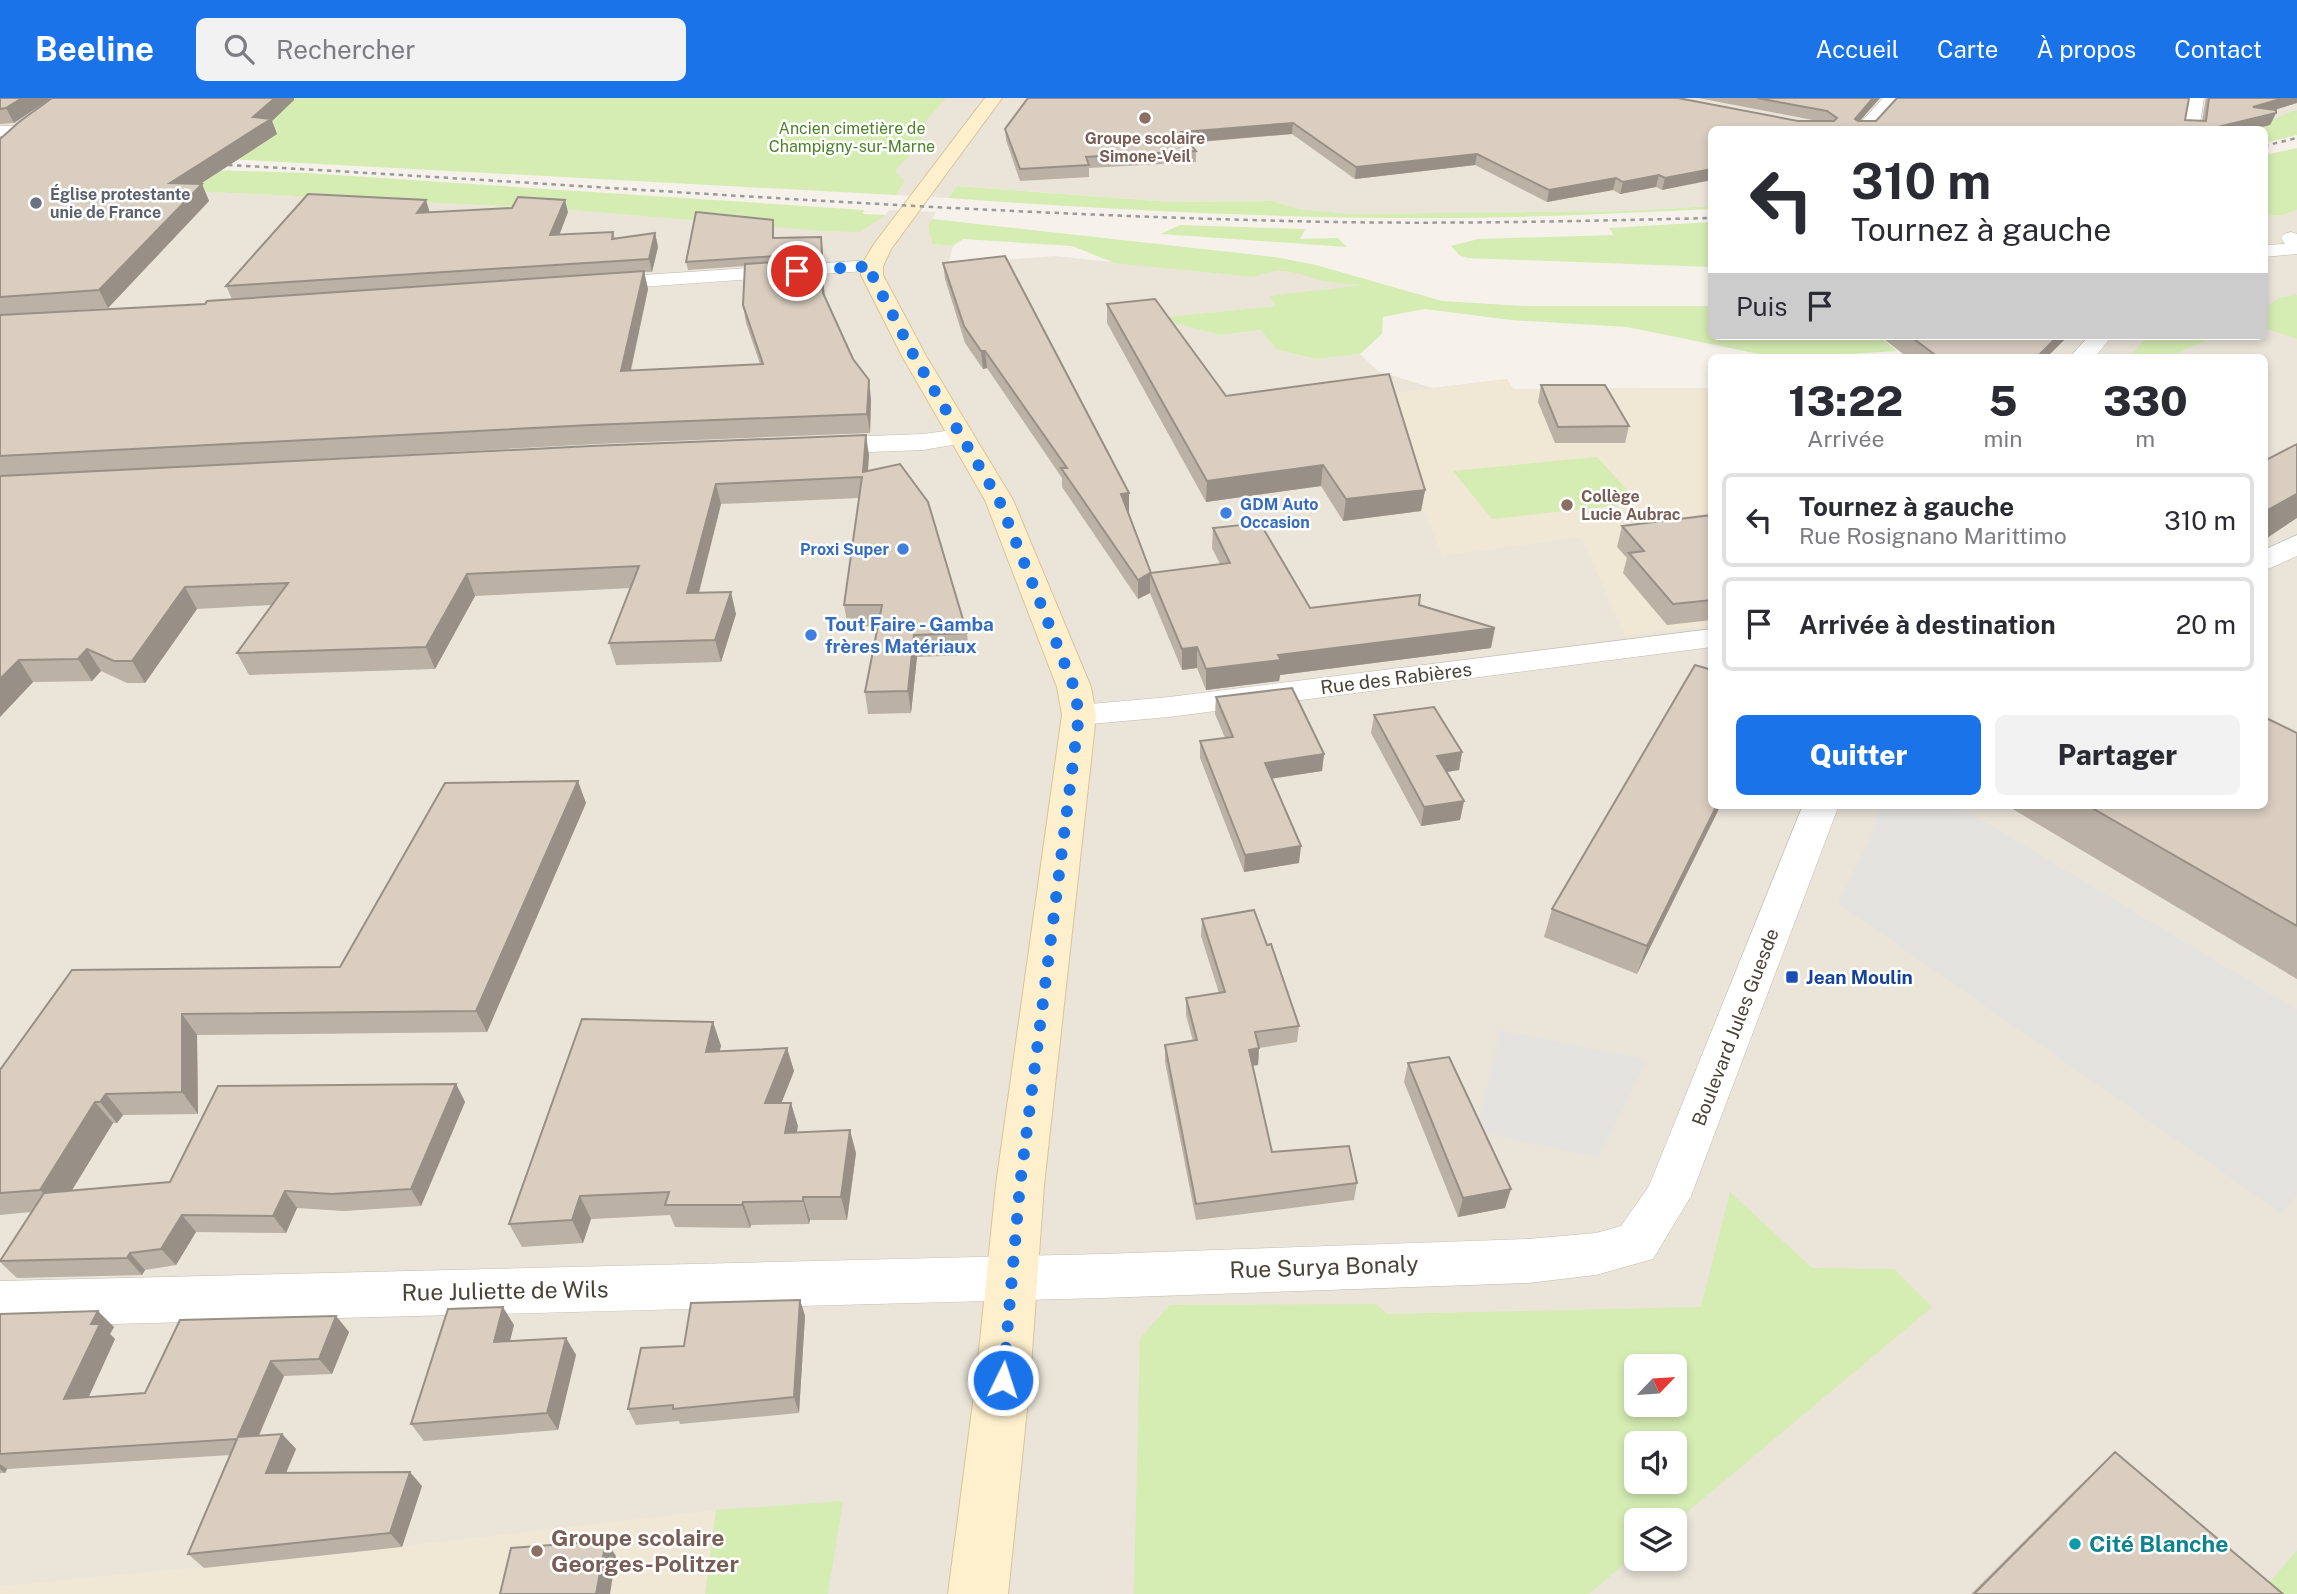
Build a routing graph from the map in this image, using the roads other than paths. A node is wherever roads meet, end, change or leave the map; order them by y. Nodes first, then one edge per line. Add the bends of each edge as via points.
1 (994, 98) edge
2 (1892, 98) edge
3 (2196, 98) edge
4 (1866, 126) edge
5 (2191, 126) edge
6 (0, 131) edge
7 (19, 131) edge
8 (872, 266) junction
9 (578, 286) edge
10 (2097, 340) edge
11 (2085, 354) edge
12 (961, 437) junction
13 (785, 447) edge
14 (2297, 544) edge
15 (2268, 560) edge
16 (1708, 639) edge
17 (1079, 715) junction
18 (1819, 809) edge
19 (1636, 1244) joint
20 (1010, 1278) junction
21 (0, 1304) edge
22 (978, 1594) edge

1 - 8 main road
2 - 4 street
3 - 5 street
6 - 7 street
8 - 9 street
8 - 12 main road via 872,275 914,356
10 - 11 street
12 - 13 street
12 - 17 main road via 1014,535 1074,687
14 - 15 street
16 - 17 street, Rue des Rabières
17 - 20 main road
18 - 19 street, Boulevard Jules Guesde via 1668,1196
19 - 20 street, Rue Surya Bonaly via 1596,1254 1528,1261
20 - 21 street, Rue Juliette de Wils
20 - 22 main road

